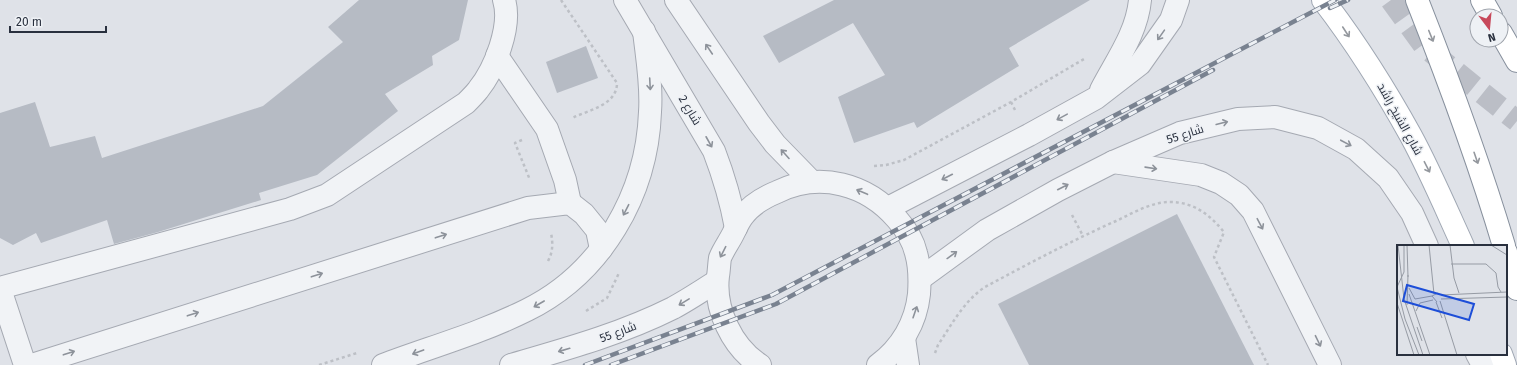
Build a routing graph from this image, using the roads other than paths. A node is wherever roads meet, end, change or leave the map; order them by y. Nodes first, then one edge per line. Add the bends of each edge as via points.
1 (504, 0) edge
2 (624, 0) edge
3 (676, 0) edge
4 (1140, 0) edge
5 (1178, 0) edge
6 (1323, 0) edge
7 (1417, 0) edge
8 (644, 31) junction
9 (1509, 47) edge
10 (497, 56) junction
11 (1517, 61) edge
12 (1096, 98) junction
13 (1113, 162) junction
14 (812, 182) junction
15 (570, 203) junction
16 (888, 208) junction
17 (736, 228) junction
18 (1427, 245) edge
19 (1463, 245) edge
20 (1504, 245) edge
21 (601, 249) junction
22 (1507, 255) edge
23 (921, 278) junction
24 (717, 281) junction
25 (0, 289) edge
26 (1517, 289) edge
27 (904, 338) junction
28 (1478, 355) edge
29 (1501, 355) edge
30 (751, 364) edge
31 (25, 365) edge
32 (32, 365) edge
33 (383, 365) edge
34 (511, 365) edge
35 (878, 365) edge
36 (908, 365) edge
37 (1330, 365) edge
38 (1483, 365) edge
39 (1505, 365) edge

1 - 10 street via 506,21
2 - 8 street, شارع 2
14 -> 3 street via 775,144 759,123
4 - 12 street via 1133,31
5 -> 12 street via 1171,20 1140,64
6 -> 19 main road, شارع الشيخ راشد via 1341,23 1411,136
7 -> 20 main road via 1452,89
8 -> 17 street, شارع 2 via 714,151 724,176
8 -> 21 street via 650,82 648,141 642,170 629,204
9 - 11 main road
10 - 15 street via 547,129
10 - 25 street via 479,90 466,103 327,195 290,209
12 -> 16 street
13 -> 18 street, شارع 55 via 1180,133 1238,119 1275,117 1311,126 1356,149 1388,178 1412,214
23 -> 13 street, شارع 55 via 987,230
13 -> 37 street via 1201,175 1222,183 1239,195 1253,211
16 -> 14 street via 865,192 840,184
14 - 17 street via 787,187 763,198 743,215
15 - 21 street via 584,214 597,230
32 -> 15 street via 528,208
16 - 23 street via 905,228 916,252
17 -> 24 street via 720,258
21 -> 33 street via 568,284 528,310
22 - 26 main road
27 -> 23 street via 917,309
24 - 30 street via 719,304 726,325
24 -> 34 street, شارع 55 via 674,308 639,324
25 - 31 street
27 - 35 street via 889,357
27 - 36 street
28 - 38 street
29 - 39 main road

